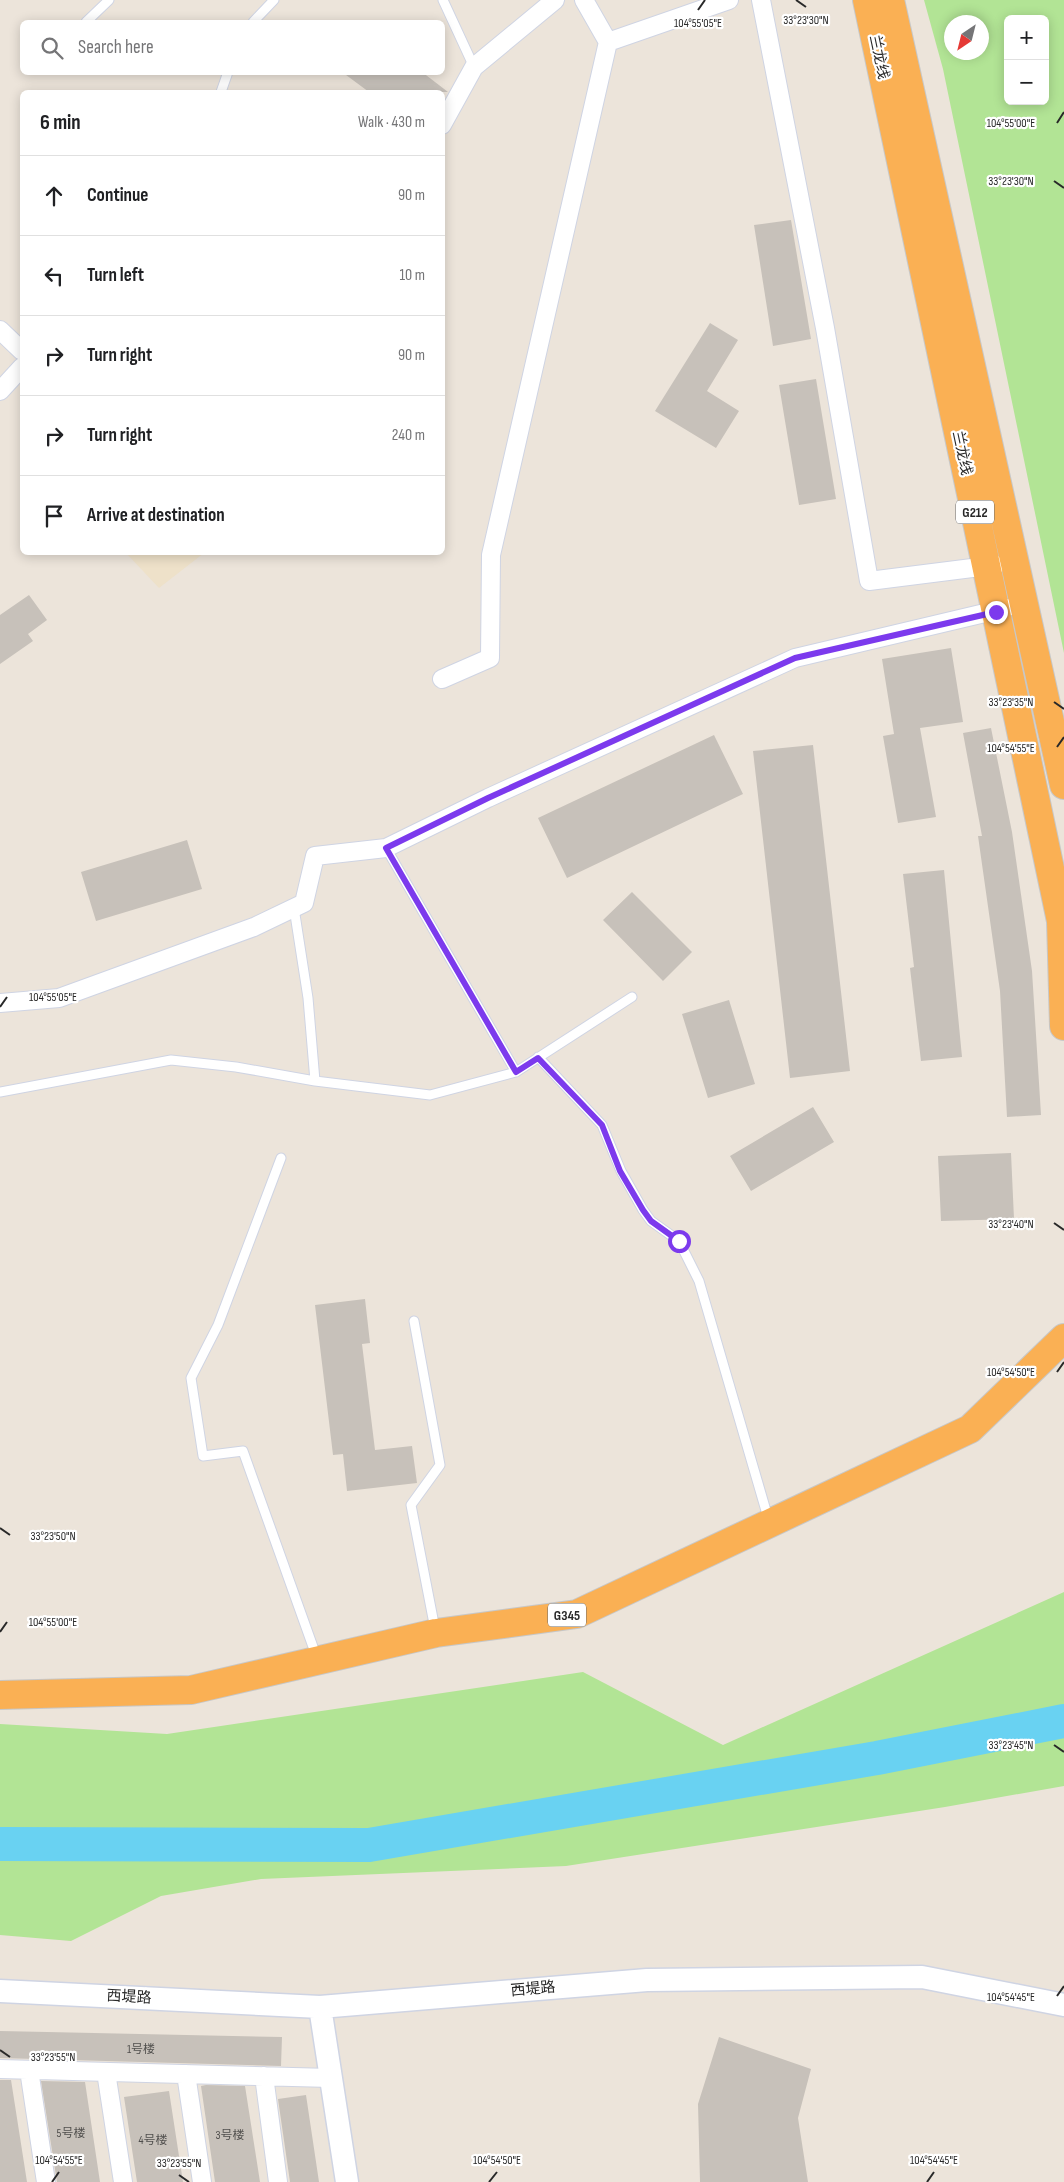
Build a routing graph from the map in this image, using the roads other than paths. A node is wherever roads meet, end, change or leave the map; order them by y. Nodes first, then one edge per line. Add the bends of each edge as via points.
1 (109, 0) edge
2 (274, 0) edge
3 (443, 0) edge
4 (555, 0) edge
5 (584, 0) edge
6 (730, 0) edge
7 (761, 0) edge
8 (867, 0) edge
9 (890, 0) edge
10 (691, 6) edge
11 (88, 20) edge
12 (255, 20) edge
13 (608, 42) junction
14 (474, 67) junction
15 (227, 75) edge
16 (223, 90) edge
17 (445, 120) edge
18 (0, 330) edge
19 (20, 349) edge
20 (20, 369) edge
21 (0, 391) edge
22 (1014, 561) junction
23 (986, 566) junction
24 (1023, 602) junction
25 (996, 612) junction
26 (442, 679) dead end
27 (1064, 785) edge
28 (386, 848) junction
29 (294, 908) junction
30 (632, 997) dead end
31 (0, 1003) edge
32 (1064, 1026) edge
33 (538, 1058) junction
34 (516, 1072) junction
35 (315, 1081) junction
36 (0, 1092) edge
37 (281, 1158) dead end
38 (414, 1321) dead end
39 (1064, 1338) edge
40 (770, 1524) junction
41 (436, 1632) junction
42 (318, 1660) junction
43 (0, 1695) edge
44 (0, 1991) edge
45 (1064, 2005) edge
46 (320, 2007) junction
47 (0, 2070) edge
48 (29, 2070) junction
49 (106, 2072) junction
50 (186, 2074) junction
51 (264, 2076) junction
52 (331, 2078) junction
53 (46, 2182) edge
54 (123, 2182) edge
55 (202, 2182) edge
56 (278, 2182) edge
57 (347, 2182) edge

1 - 11 lane
2 - 12 lane
3 - 14 lane
4 - 14 street
5 - 13 street
6 - 10 street
7 - 23 street via 826,328 869,582
8 - 23 highway, 兰龙线 / G212
9 - 22 highway, 兰龙线 / G212
10 - 13 street
13 - 26 street via 490,555 490,658
14 - 17 street
15 - 16 lane
18 - 19 street
20 - 21 street
22 - 23 street
22 - 24 highway, 兰龙线 / G212
23 - 25 highway, 兰龙线 / G212
24 - 25 street
24 - 27 highway, 兰龙线 / G212
25 - 28 street via 795,658
25 - 32 highway, 兰龙线 / G212 via 1061,921
28 - 29 street via 315,856 304,903
28 - 34 lane
29 - 31 street via 254,927 59,998
29 - 35 lane via 308,998
30 - 33 lane
33 - 34 lane
33 - 40 lane via 602,1125 620,1171 643,1210 651,1221 679,1241 699,1281
34 - 35 lane via 430,1095
35 - 36 lane via 171,1060
37 - 42 lane via 218,1325 191,1378 203,1456 243,1451
38 - 41 lane via 440,1465 411,1505
39 - 40 highway, G345 via 970,1429
40 - 41 highway, G345 via 577,1614
41 - 42 highway, G345
42 - 43 highway, G345 via 191,1690
44 - 46 street, 西堤路
45 - 46 street, 西堤路 via 912,1977 647,1980
46 - 52 street
47 - 48 street
48 - 49 street
48 - 53 street
49 - 50 street
49 - 54 street
50 - 51 street
50 - 55 street
51 - 52 street
51 - 56 street
52 - 57 street

